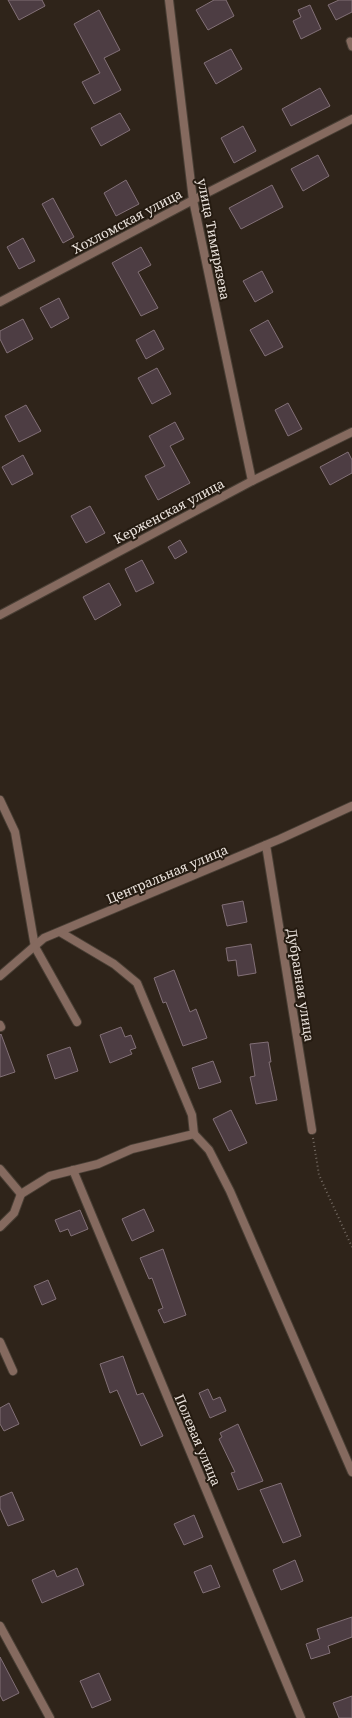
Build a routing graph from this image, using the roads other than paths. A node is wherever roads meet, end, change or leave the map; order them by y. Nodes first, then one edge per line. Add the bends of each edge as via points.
1 (169, 0) edge
2 (352, 119) edge
3 (192, 200) junction
4 (0, 302) edge
5 (352, 432) edge
6 (252, 481) junction
7 (0, 615) edge
8 (0, 800) edge
9 (352, 806) edge
10 (266, 845) junction
11 (60, 932) junction
12 (35, 947) junction
13 (0, 976) edge
14 (77, 1022) dead end
15 (312, 1130) road end
16 (194, 1134) junction
17 (0, 1169) edge
18 (72, 1170) junction
19 (21, 1194) junction
20 (0, 1227) edge
21 (0, 1342) edge
22 (13, 1371) dead end
23 (352, 1472) edge
24 (0, 1626) edge
25 (50, 1718) edge
26 (301, 1718) edge

1 - 3 street, улица Тимирязева
2 - 3 street, Хохломская улица
3 - 4 street, Хохломская улица
3 - 6 street, улица Тимирязева
5 - 6 street, Керженская улица
6 - 7 street, Керженская улица
8 - 12 street via 15,832
9 - 10 street, Центральная улица
10 - 11 street, Центральная улица
10 - 15 street, Дубравная улица
11 - 12 street, Центральная улица via 44,938
11 - 16 street via 114,964 137,982 192,1115
12 - 13 street, Центральная улица
12 - 14 street
16 - 18 street via 132,1149 98,1164
16 - 23 street via 209,1150 230,1191
17 - 19 street
18 - 19 street via 50,1176
18 - 26 street, Полевая улица
19 - 20 street via 14,1213
21 - 22 street
24 - 25 street

